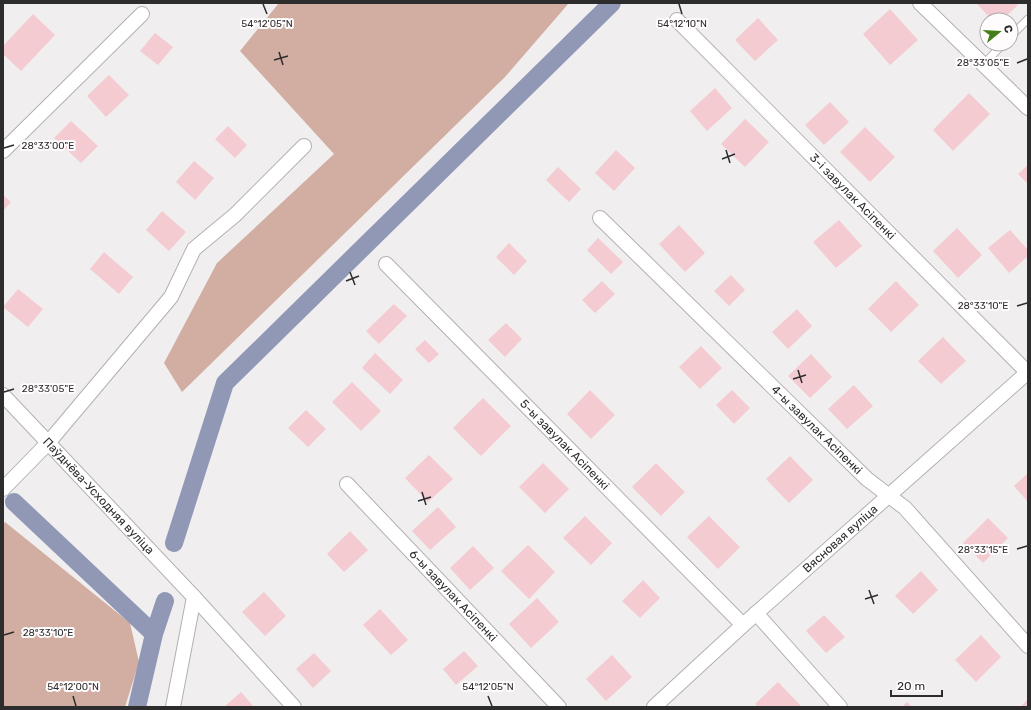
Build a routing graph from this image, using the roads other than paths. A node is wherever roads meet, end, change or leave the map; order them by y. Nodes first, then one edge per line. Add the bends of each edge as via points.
1 (920, 3) edge
2 (142, 14) dead end
3 (1028, 19) edge
4 (677, 20) dead end
5 (1019, 28) edge
6 (996, 52) edge
7 (983, 65) junction
8 (1028, 108) edge
9 (304, 146) dead end
10 (3, 151) edge
11 (600, 218) dead end
12 (386, 264) dead end
13 (1028, 372) edge
14 (3, 395) edge
15 (48, 443) junction
16 (347, 484) dead end
17 (3, 489) edge
18 (890, 495) junction
19 (194, 597) junction
20 (756, 613) junction
21 (743, 625) junction
22 (1028, 646) edge
23 (173, 707) edge
24 (294, 707) edge
25 (559, 707) edge
26 (654, 707) edge
27 (840, 707) edge

1 - 7 street
2 - 10 street
3 - 5 lane
4 - 13 street, 3-і завулак Асіпенкі
6 - 7 lane
7 - 8 street
9 - 15 street via 235,215 194,249 171,297
11 - 18 street, 4-ы завулак Асіпенкі via 867,479
12 - 21 street, 5-ы завулак Асіпенкі
13 - 18 street, Вясновая вуліца
14 - 15 street, Паўднёва-Усходняя вуліца
15 - 17 street
15 - 19 street, Паўднёва-Усходняя вуліца
16 - 25 street, 6-ы завулак Асіпенкі
18 - 20 street, Вясновая вуліца
18 - 22 street, 4-ы завулак Асіпенкі via 905,508
19 - 23 street
19 - 24 street, Паўднёва-Усходняя вуліца
20 - 21 street, Вясновая вуліца
20 - 27 street
21 - 26 street, Вясновая вуліца

